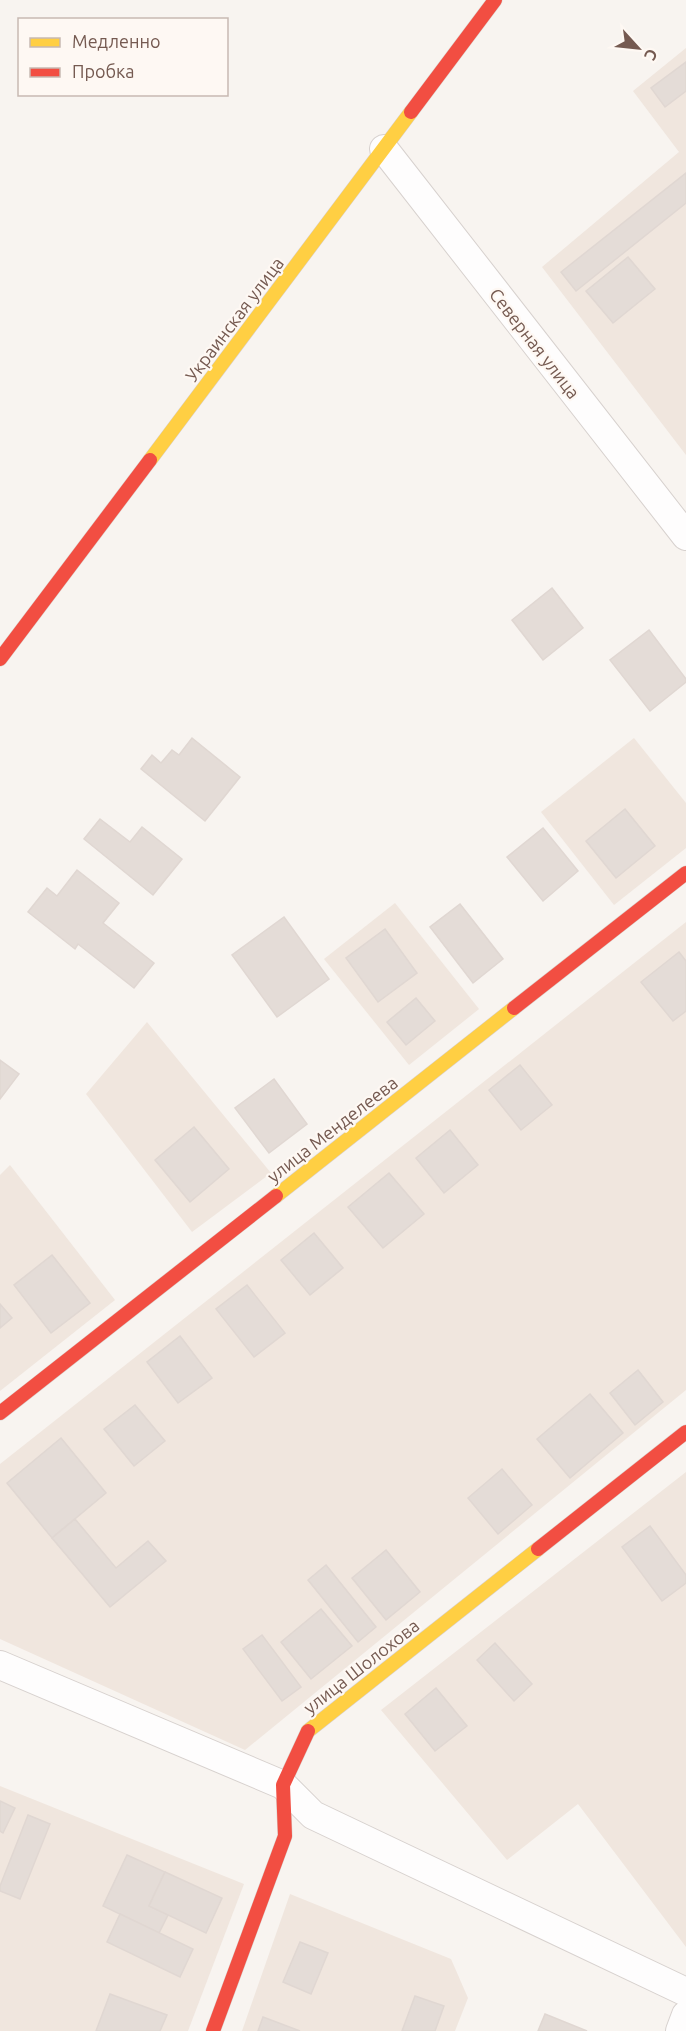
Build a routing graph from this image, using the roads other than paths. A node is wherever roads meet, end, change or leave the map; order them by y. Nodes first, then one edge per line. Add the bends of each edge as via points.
1 (495, 0) edge
2 (384, 150) junction
3 (686, 536) edge
4 (0, 659) edge
5 (686, 873) edge
6 (0, 1413) edge
7 (686, 1432) edge
8 (0, 1665) edge
9 (283, 1785) junction
10 (686, 1992) edge
11 (686, 2015) edge
12 (213, 2031) edge
13 (680, 2031) edge

1 - 2 street, Украинская улица
2 - 3 street, Северная улица
2 - 4 street, Украинская улица
5 - 6 street, улица Менделеева
7 - 9 street, улица Шолохова via 306,1733
8 - 9 street
9 - 10 street via 313,1815
9 - 12 street, улица Шолохова via 285,1836
11 - 13 street

